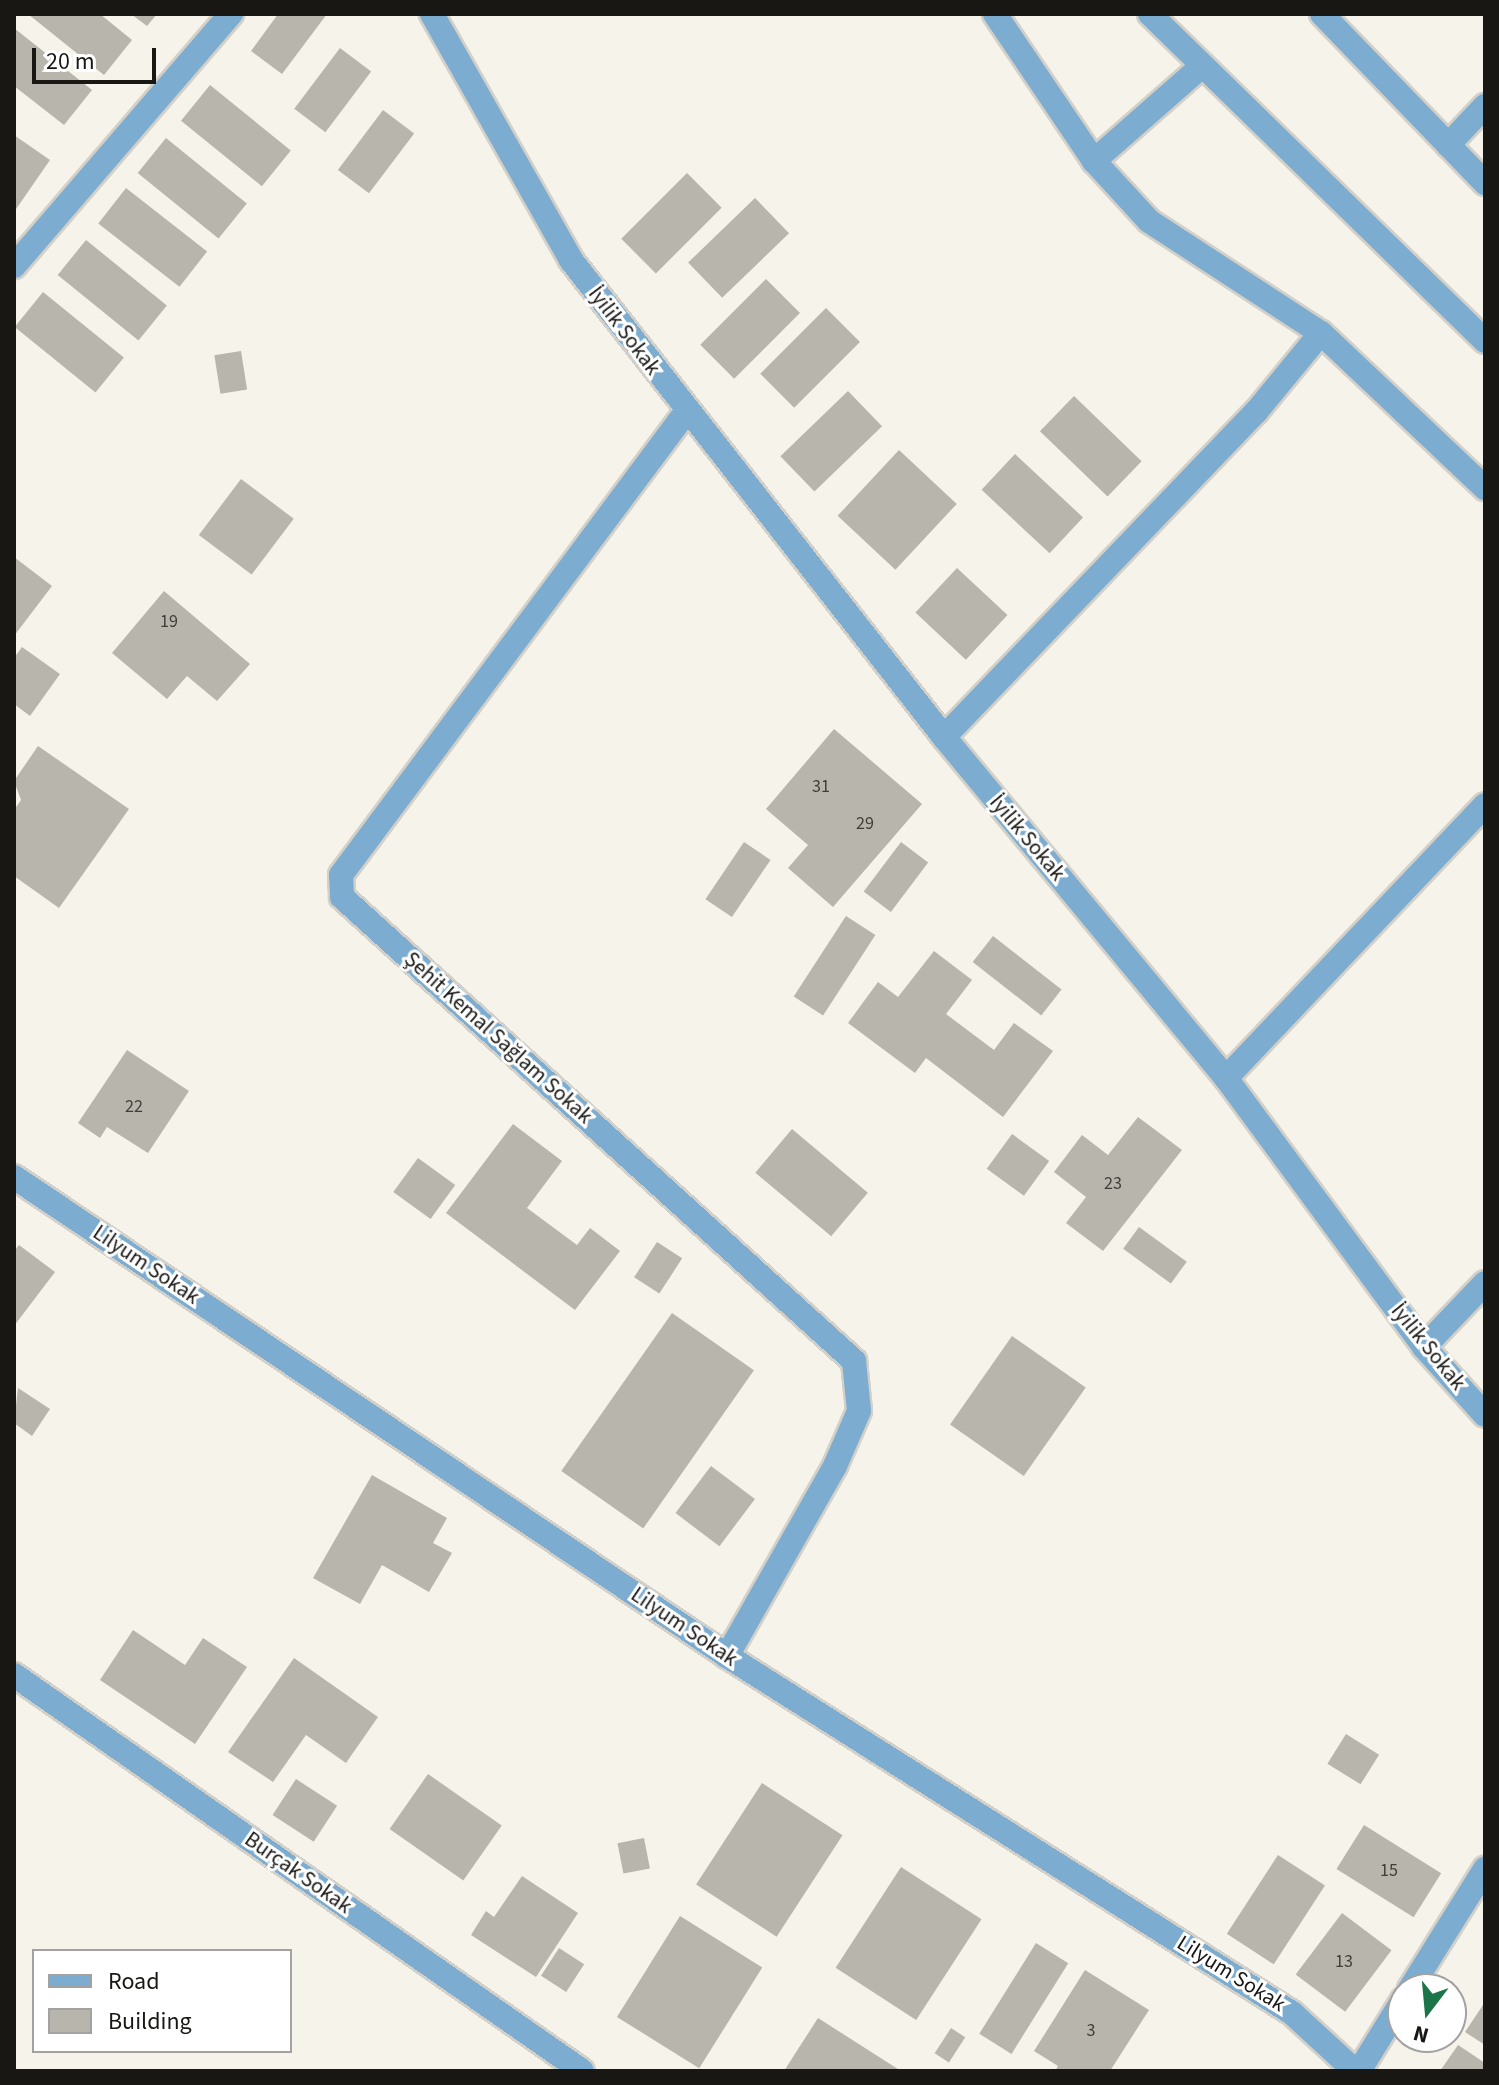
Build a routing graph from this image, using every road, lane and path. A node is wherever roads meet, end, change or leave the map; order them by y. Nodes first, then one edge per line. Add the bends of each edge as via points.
1 (231, 14) edge
2 (432, 14) edge
3 (995, 14) edge
4 (1150, 14) edge
5 (1322, 14) edge
6 (1202, 66) junction
7 (1485, 106) edge
8 (1448, 145) junction
9 (1094, 161) junction
10 (1485, 183) edge
11 (14, 266) edge
12 (1321, 333) junction
13 (1485, 341) edge
14 (686, 412) junction
15 (1485, 488) edge
16 (944, 737) junction
17 (1485, 805) edge
18 (1226, 1078) junction
19 (14, 1177) edge
20 (1485, 1283) edge
21 (1424, 1347) junction
22 (1485, 1415) edge
23 (727, 1656) junction
24 (14, 1675) edge
25 (1485, 1869) edge
26 (1420, 1973) edge
27 (1387, 2025) edge
28 (582, 2071) edge
29 (1357, 2071) edge

1 - 11 street
2 - 14 street, İyilik Sokak via 571,260
3 - 9 street
4 - 6 street
5 - 8 street
6 - 9 street
6 - 13 street
7 - 8 street
8 - 10 street
9 - 12 street via 1149,221
12 - 15 street
12 - 16 street via 1256,412
14 - 16 street, İyilik Sokak
14 - 23 street, Şehit Kemal Sağlam Sokak via 432,747 341,875 341,886 342,897 854,1361 859,1411 835,1466
16 - 18 street, İyilik Sokak
17 - 18 street
18 - 21 street, İyilik Sokak
19 - 23 street, Lilyum Sokak
20 - 21 street
21 - 22 street, İyilik Sokak
23 - 29 street, Lilyum Sokak via 1292,2013
24 - 28 street, Burçak Sokak
25 - 26 street
27 - 29 street

